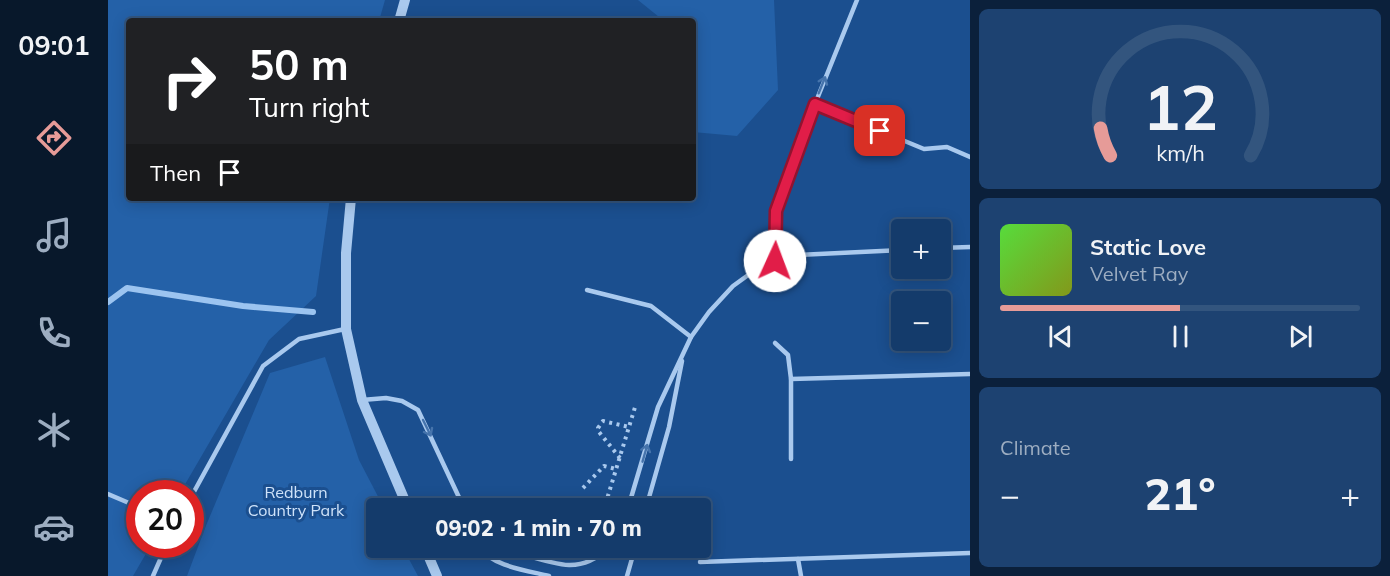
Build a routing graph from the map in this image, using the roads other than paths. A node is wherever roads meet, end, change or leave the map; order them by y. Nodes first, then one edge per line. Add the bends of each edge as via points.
1 (405, 0) edge
2 (857, 0) edge
3 (400, 18) edge
4 (815, 104) junction
5 (970, 157) edge
6 (351, 201) edge
7 (970, 247) edge
8 (951, 248) edge
9 (891, 251) edge
10 (775, 261) junction
11 (587, 290) dead end
12 (346, 329) junction
13 (691, 337) junction
14 (775, 343) dead end
15 (684, 352) junction
16 (970, 374) edge
17 (791, 380) junction
18 (362, 400) junction
19 (791, 459) dead end
20 (200, 480) edge
21 (108, 495) edge
22 (404, 498) edge
23 (459, 498) edge
24 (631, 498) edge
25 (649, 498) edge
26 (126, 501) edge
27 (970, 553) edge
28 (161, 558) edge
29 (429, 558) edge
30 (491, 558) edge
31 (539, 558) edge
32 (595, 558) edge
33 (632, 558) edge
34 (798, 559) junction
35 (700, 562) dead end
36 (153, 576) edge
37 (437, 576) edge
38 (549, 576) edge
39 (627, 576) edge
40 (801, 576) edge

1 - 3 street
4 -> 2 lane
4 - 5 lane via 924,149 947,147
4 - 10 lane via 776,211
6 - 12 street
7 - 8 lane
9 - 10 lane via 798,255
10 - 13 lane via 733,286
11 - 13 lane via 651,306
12 - 18 street
12 - 20 lane via 298,339 263,366
13 - 15 lane
14 - 17 lane via 788,355
24 -> 15 lane via 658,407
15 - 25 lane
16 - 17 lane
17 - 19 lane
18 - 22 street
18 -> 23 lane via 402,400 418,411
21 - 26 lane
27 - 34 lane
28 - 36 lane
29 - 37 street
30 - 38 lane
31 - 32 lane via 569,566
33 - 39 lane
34 - 35 lane
34 - 40 lane

